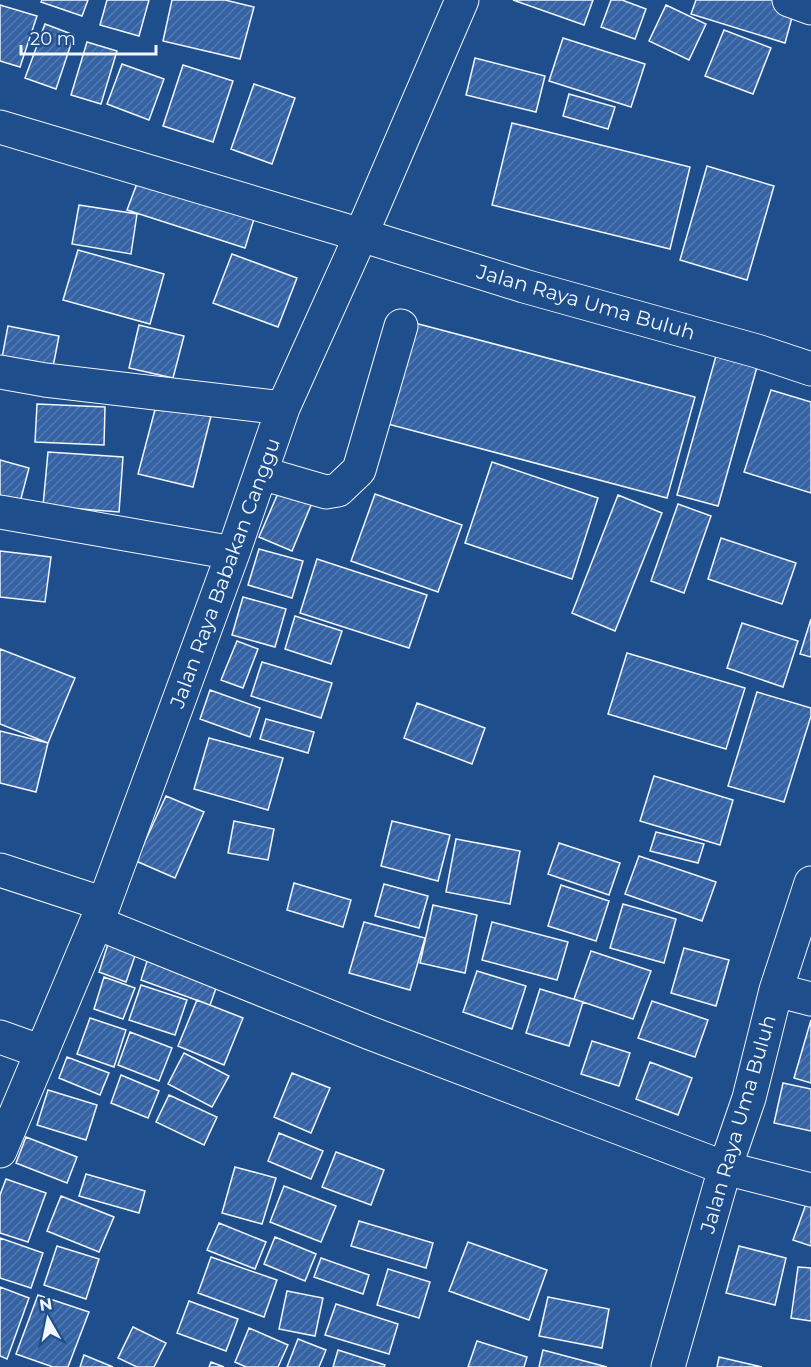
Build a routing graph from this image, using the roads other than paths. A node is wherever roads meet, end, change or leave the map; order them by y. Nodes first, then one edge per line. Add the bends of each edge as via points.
1 (462, 0) edge
2 (789, 0) edge
3 (811, 8) edge
4 (0, 127) edge
5 (361, 235) junction
6 (401, 326) dead end
7 (811, 369) edge
8 (0, 372) edge
9 (283, 408) junction
10 (261, 472) junction
11 (0, 512) edge
12 (233, 553) junction
13 (0, 870) edge
14 (811, 883) edge
15 (100, 914) junction
16 (776, 990) junction
17 (811, 999) edge
18 (0, 1036) edge
19 (42, 1052) junction
20 (0, 1151) edge
21 (725, 1168) junction
22 (811, 1190) edge
23 (668, 1367) edge

1 - 5 street, Jalan Raya Babakan Canggu
2 - 3 street
4 - 5 street, Jalan Raya Uma Buluh
5 - 7 street, Jalan Raya Uma Buluh
5 - 9 street, Jalan Raya Babakan Canggu
6 - 10 street via 359,470 338,490 326,492
8 - 9 street
9 - 10 street, Jalan Raya Babakan Canggu
10 - 12 street, Jalan Raya Babakan Canggu
11 - 12 street
12 - 15 street, Jalan Raya Babakan Canggu
13 - 15 street
14 - 16 street, Jalan Raya Uma Buluh
15 - 19 street, Jalan Raya Babakan Canggu
15 - 21 street via 370,1033
16 - 17 street
16 - 21 street, Jalan Raya Uma Buluh via 749,1098
18 - 19 street
19 - 20 street, Jalan Raya Babakan Canggu
21 - 22 street
21 - 23 street, Jalan Raya Uma Buluh

